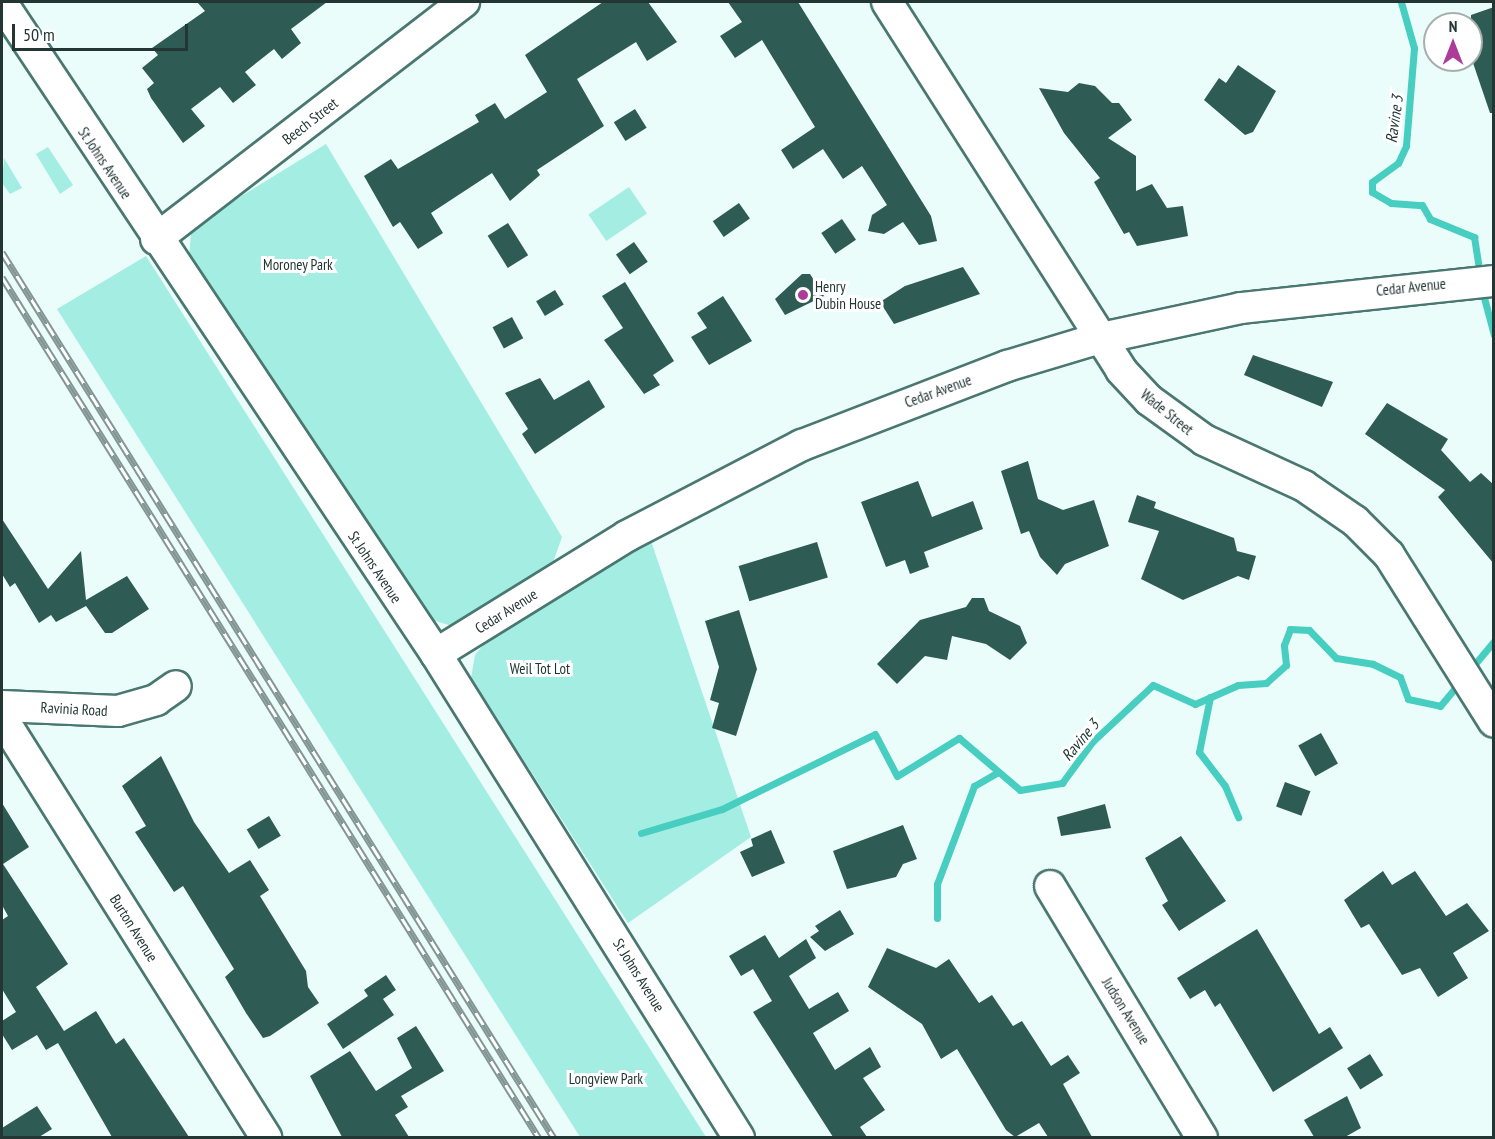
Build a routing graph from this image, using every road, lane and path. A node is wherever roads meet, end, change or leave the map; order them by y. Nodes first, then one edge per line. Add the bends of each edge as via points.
1 (464, 2) edge
2 (887, 2) edge
3 (2, 3) edge
4 (156, 240) junction
5 (1494, 280) edge
6 (1097, 339) junction
7 (436, 654) junction
8 (176, 686) dead end
9 (2, 706) edge
10 (2, 718) edge
11 (1494, 722) edge
12 (1050, 886) dead end
13 (266, 1137) edge
14 (740, 1137) edge
15 (1202, 1137) edge

1 - 4 street, Beech Street
2 - 6 street, Wade Street
3 - 4 street, St Johns Avenue
4 - 7 street, St Johns Avenue
5 - 6 street, Cedar Avenue via 1241,308
6 - 7 street, Cedar Avenue via 873,414 802,445 627,536
6 - 11 street, Wade Street via 1149,400 1204,440 1329,501 1389,555
7 - 14 street, St Johns Avenue
8 - 9 street, Ravinia Road via 156,700 118,711
10 - 13 street, Burton Avenue
12 - 15 street, Judson Avenue

